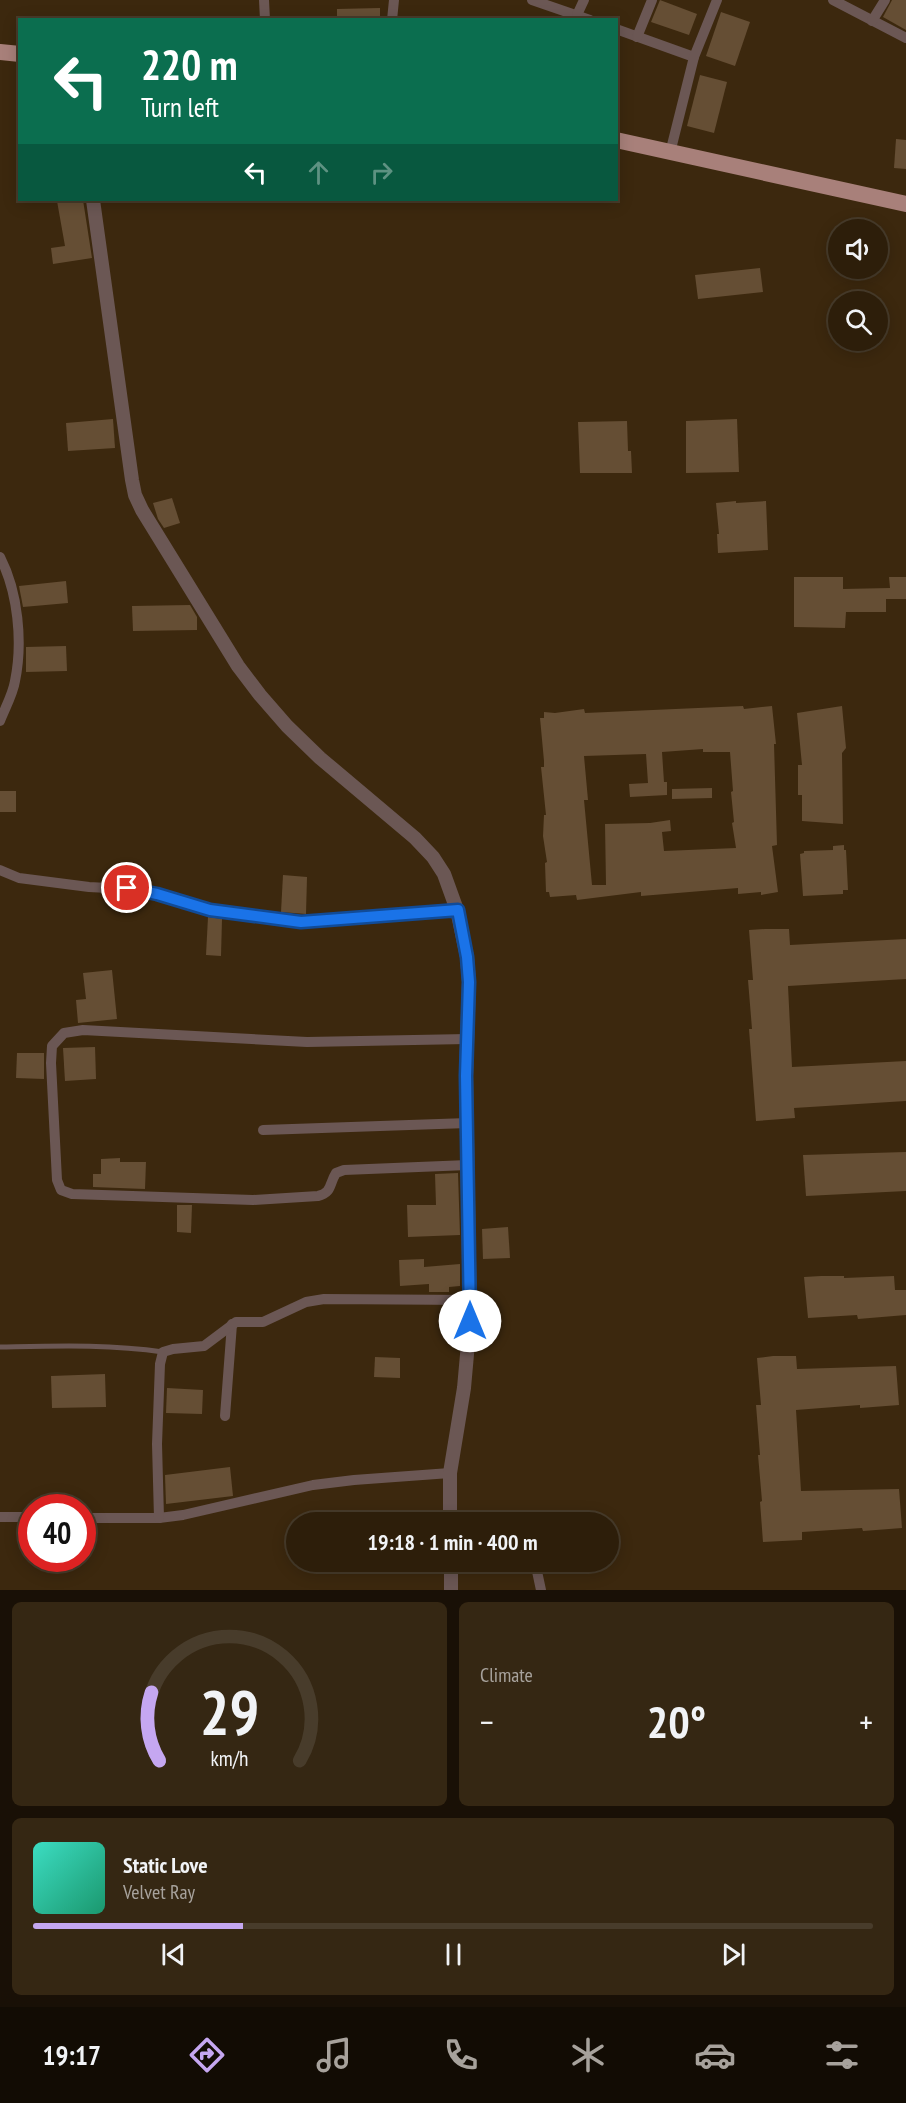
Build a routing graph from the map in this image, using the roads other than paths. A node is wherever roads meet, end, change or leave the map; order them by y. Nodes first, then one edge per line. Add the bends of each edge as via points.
1 (264, 0) edge
2 (394, 0) edge
3 (532, 0) edge
4 (584, 0) edge
5 (652, 0) edge
6 (717, 0) edge
7 (833, 0) edge
8 (885, 0) edge
9 (577, 15) junction
10 (264, 18) edge
11 (392, 18) edge
12 (585, 18) edge
13 (872, 21) junction
14 (618, 31) edge
15 (637, 37) junction
16 (906, 38) edge
17 (0, 52) edge
18 (18, 54) edge
19 (694, 57) junction
20 (618, 140) edge
21 (670, 153) junction
22 (93, 201) edge
23 (906, 204) edge
24 (0, 557) edge
25 (0, 721) edge
26 (0, 870) edge
27 (458, 910) junction
28 (466, 1039) junction
29 (468, 1123) junction
30 (263, 1130) dead end
31 (468, 1166) junction
32 (470, 1299) junction
33 (232, 1324) junction
34 (0, 1347) edge
35 (163, 1352) junction
36 (225, 1416) dead end
37 (450, 1473) junction
38 (450, 1512) edge
39 (0, 1517) edge
40 (18, 1517) edge
41 (96, 1518) edge
42 (159, 1518) junction
43 (451, 1572) edge
44 (537, 1572) edge
45 (451, 1590) edge
46 (541, 1590) edge

1 - 10 street
2 - 11 street
3 - 9 street
4 - 9 street
5 - 15 street
6 - 19 street
7 - 13 street
8 - 13 street
9 - 12 street
13 - 16 street
14 - 15 street
15 - 19 street
17 - 18 main road
19 - 21 street
20 - 21 main road
21 - 23 main road
22 - 27 street via 132,480 142,510 260,695 320,758 427,851 444,874
24 - 25 street via 14,598 19,639 15,682
26 - 27 street via 19,878 127,888 210,910 301,922
27 - 28 street via 469,982
28 - 29 street
28 - 31 street via 307,1042 83,1030 64,1033 52,1046 51,1063 57,1180 61,1190 72,1194 253,1200 318,1196 331,1189 336,1173 344,1170
29 - 30 street
29 - 31 street
31 - 32 street
32 - 33 street via 324,1299 306,1302 262,1322
32 - 37 street via 464,1388
33 - 35 street via 204,1346
33 - 36 street
34 - 35 lane via 130,1347
35 - 42 street via 157,1435
37 - 38 street
37 - 42 street via 313,1485
39 - 40 street
41 - 42 street
43 - 45 street
44 - 46 street

